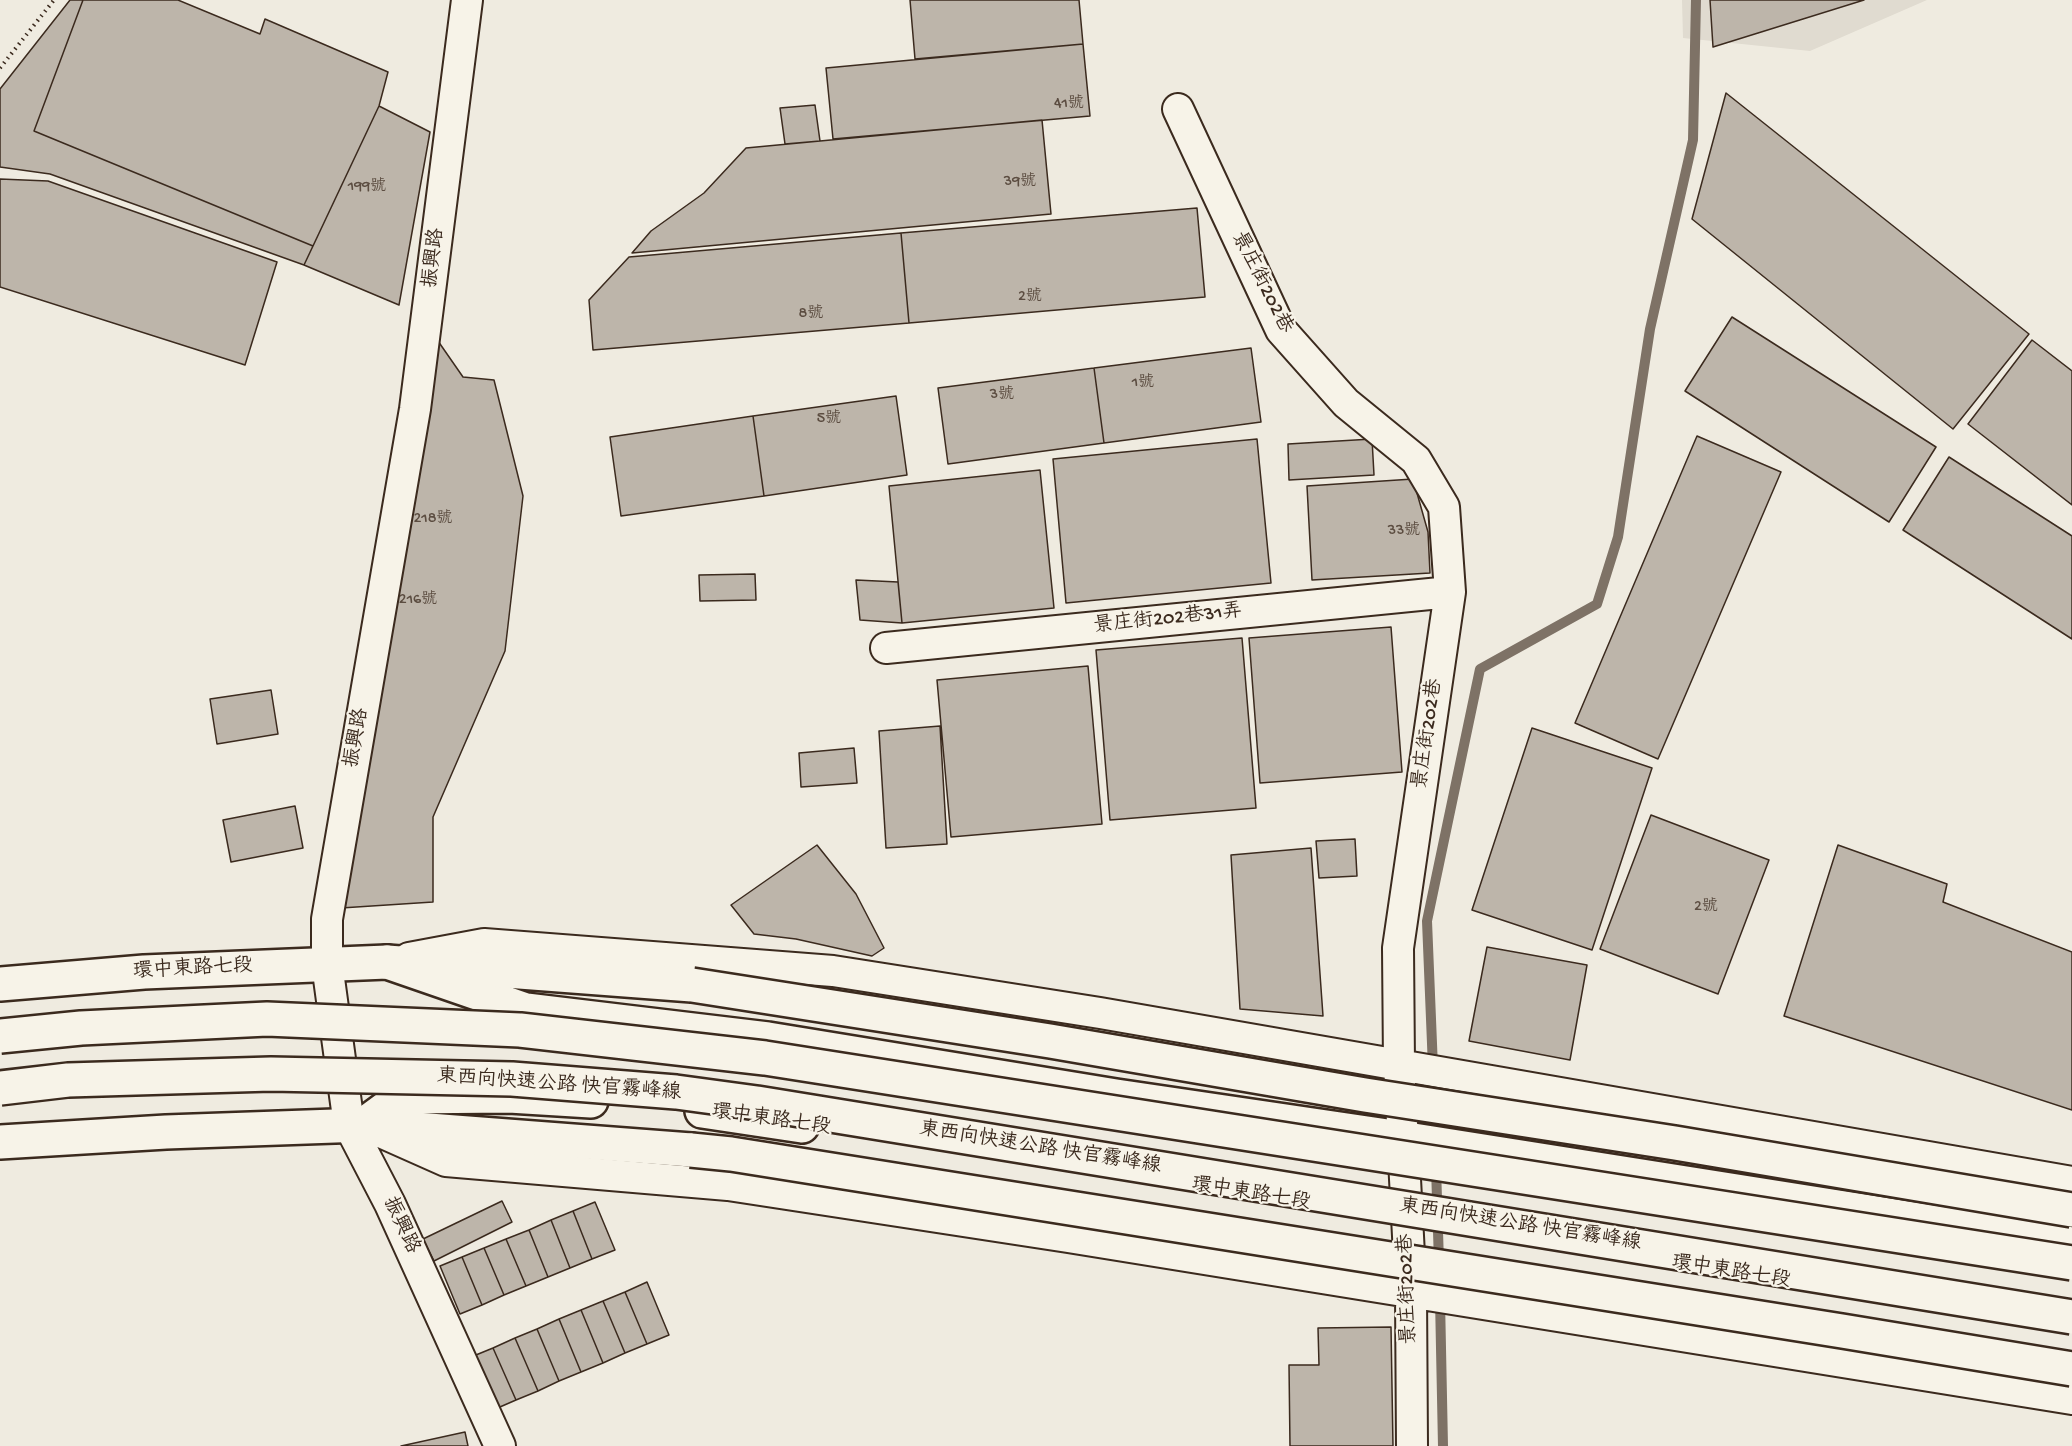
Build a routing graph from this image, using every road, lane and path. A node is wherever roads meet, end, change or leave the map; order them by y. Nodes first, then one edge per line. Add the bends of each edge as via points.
1 (54, 0) edge
2 (467, 0) edge
3 (0, 68) edge
4 (1178, 109) dead end
5 (1450, 592) junction
6 (886, 648) dead end
7 (387, 962) junction
8 (327, 964) junction
9 (0, 984) edge
10 (0, 1036) edge
11 (1398, 1065) junction
12 (0, 1088) edge
13 (356, 1125) junction
14 (1411, 1140) junction
15 (0, 1142) edge
16 (2072, 1182) edge
17 (2072, 1210) edge
18 (1414, 1221) junction
19 (2072, 1244) edge
20 (2072, 1263) edge
21 (1411, 1293) junction
22 (2072, 1317) edge
23 (2072, 1330) edge
24 (2072, 1369) edge
25 (2072, 1399) edge
26 (500, 1446) edge
27 (1412, 1446) edge

1 - 3 path
2 - 8 street, 振興路 via 415,409 327,919
4 - 5 street, 景庄街202巷 via 1281,330 1346,403 1416,460 1444,507
5 - 6 street, 景庄街202巷31弄
5 - 11 street, 景庄街202巷 via 1398,948
7 - 8 main road, 環中東路七段
7 - 11 street, 環中東路七段 via 484,944 832,971
7 - 14 main road, 環中東路七段 via 526,1010 768,1039
7 - 17 main road, bridge via 692,985
8 - 9 main road, 環中東路七段 via 144,972
8 - 13 street, 振興路
10 - 20 main road, bridge via 267,1019 520,1030 789,1062
11 - 14 street, 景庄街202巷
11 - 16 street, 環中東路七段
12 - 22 main road, 東西向快速公路 快官霧峰線, bridge via 68,1080 271,1074 512,1079 676,1092
13 - 15 main road
13 - 18 main road, 環中東路七段 via 401,1097 509,1096 670,1106
13 - 21 street via 446,1161 728,1185
13 - 24 main road, bridge via 731,1154
13 - 26 street, 振興路
14 - 18 street, 景庄街202巷
14 - 19 main road, 環中東路七段
18 - 21 street, 景庄街202巷
18 - 23 main road, 環中東路七段
21 - 25 street
21 - 27 street, 景庄街202巷

